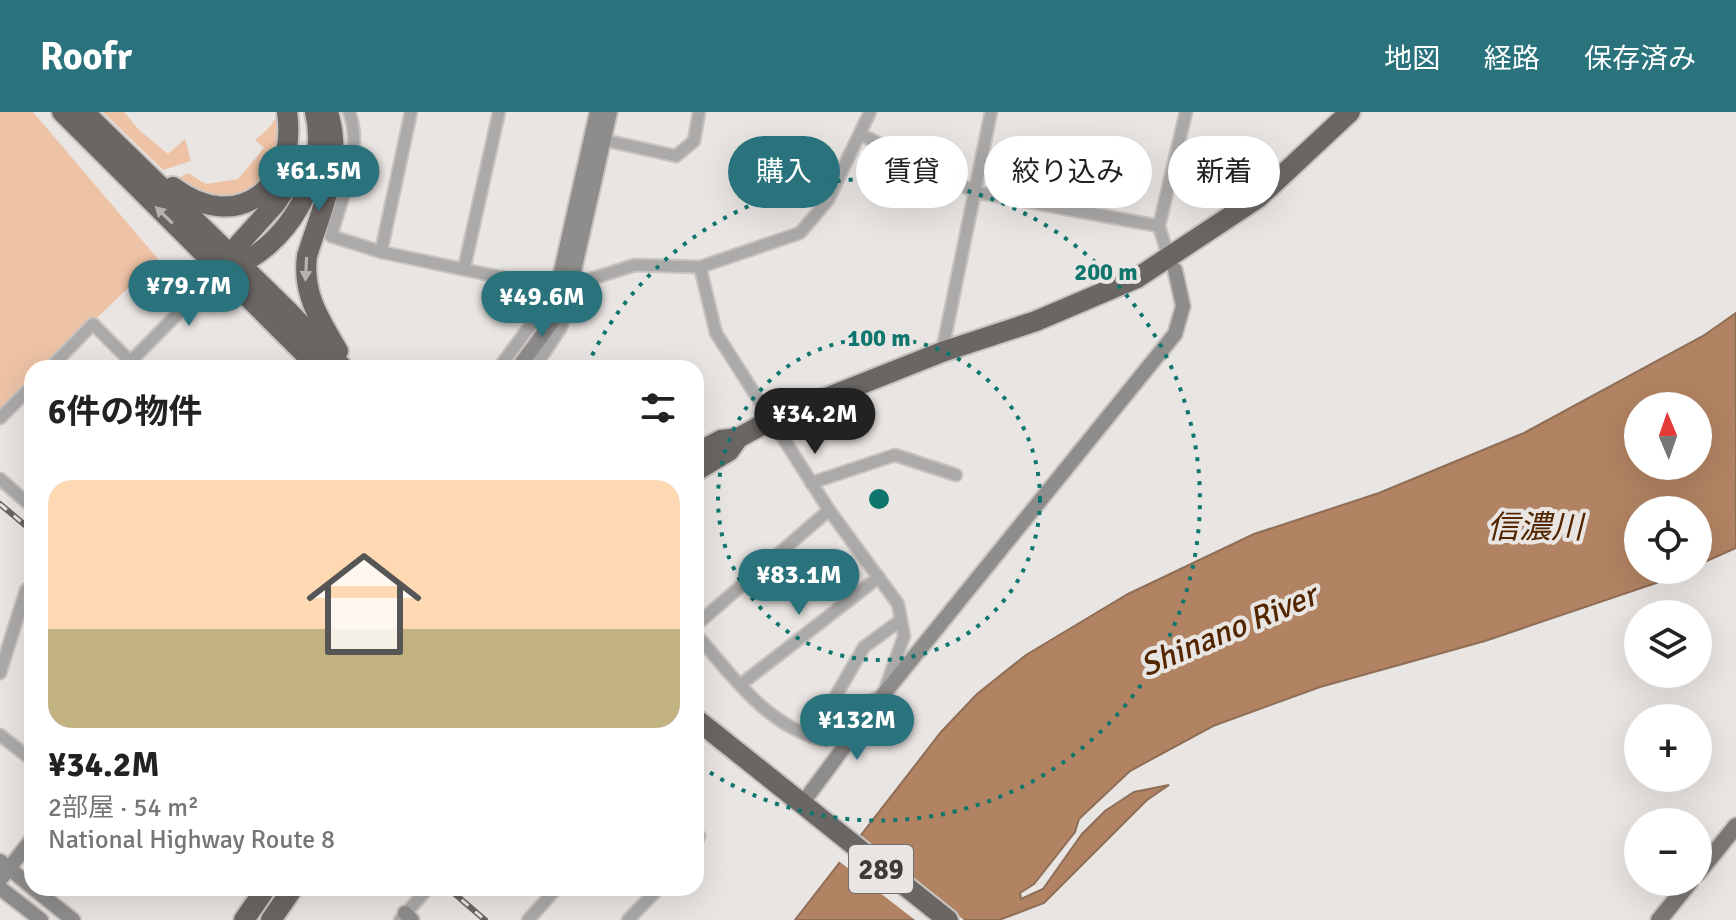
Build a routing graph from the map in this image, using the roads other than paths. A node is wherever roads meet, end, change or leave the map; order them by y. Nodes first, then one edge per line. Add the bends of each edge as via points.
1 (62, 112) edge
2 (84, 112) edge
3 (290, 112) edge
4 (315, 112) edge
5 (328, 112) edge
6 (349, 112) edge
7 (411, 112) edge
8 (499, 112) edge
9 (597, 112) edge
10 (610, 112) edge
11 (699, 112) edge
12 (870, 112) edge
13 (991, 112) edge
14 (1186, 112) edge
15 (1350, 112) edge
16 (105, 132) junction
17 (860, 134) junction
18 (598, 139) junction
19 (975, 192) junction
20 (1159, 226) junction
21 (381, 252) junction
22 (230, 263) junction
23 (1172, 264) junction
24 (700, 267) junction
25 (464, 269) junction
26 (575, 282) junction
27 (554, 288) junction
28 (942, 352) junction
29 (58, 360) edge
30 (130, 360) edge
31 (138, 360) edge
32 (312, 360) edge
33 (334, 360) edge
34 (344, 360) edge
35 (505, 360) edge
36 (527, 360) edge
37 (528, 360) edge
38 (24, 394) edge
39 (0, 418) edge
40 (773, 419) junction
41 (738, 438) junction
42 (704, 449) edge
43 (704, 466) edge
44 (956, 475) dead end
45 (0, 479) edge
46 (811, 483) junction
47 (24, 500) edge
48 (829, 510) junction
49 (879, 577) junction
50 (24, 596) edge
51 (704, 618) edge
52 (901, 620) junction
53 (704, 643) edge
54 (0, 673) edge
55 (740, 685) junction
56 (883, 695) junction
57 (704, 726) edge
58 (0, 735) edge
59 (812, 737) junction
60 (704, 743) edge
61 (24, 754) edge
62 (808, 816) junction
63 (1736, 826) edge
64 (24, 848) edge
65 (1712, 856) edge
66 (3, 870) edge
67 (24, 883) edge
68 (0, 888) edge
69 (43, 896) edge
70 (260, 896) edge
71 (288, 896) edge
72 (422, 896) edge
73 (550, 896) edge
74 (651, 896) edge
75 (1679, 896) edge
76 (405, 918) edge
77 (41, 920) edge
78 (73, 920) edge
79 (244, 920) edge
80 (271, 920) edge
81 (528, 920) edge
82 (628, 920) edge
83 (930, 920) edge
84 (948, 920) edge
85 (1659, 920) edge

22 -> 1 highway
2 - 16 highway
3 - 16 highway via 288,146 278,175 256,198 229,207 188,197
3 - 22 highway via 297,150 287,186
4 - 22 highway via 318,161 303,199 279,233
5 -> 34 highway via 333,173 307,256 305,283
6 - 21 street via 351,164 331,236
7 - 21 street
8 - 25 street
9 - 18 street
10 - 18 street
11 - 18 street via 694,141 676,156
12 - 17 street
13 - 19 street
14 - 20 street
15 - 23 highway via 1258,198
16 - 22 highway
17 - 19 street
17 - 24 street via 828,200 800,233
18 - 26 street
18 - 27 street
19 - 20 street
19 - 28 street
20 - 23 street
21 - 25 street
22 - 31 street
22 - 32 highway
22 - 33 highway
23 - 28 highway via 1036,321
23 - 56 street via 1183,306 1175,334
24 - 26 street via 635,265
24 - 40 street via 716,333
25 - 27 street
26 - 37 street
27 - 35 street
27 - 36 street
28 - 40 highway
29 - 30 street via 93,324
38 - 39 street
40 - 41 highway
40 - 46 street
41 - 42 highway
41 - 43 highway via 729,451
44 - 46 street via 895,455
45 - 47 street
46 - 48 street
48 - 49 street
48 - 51 street
49 - 52 street via 898,604
49 - 55 street
50 - 54 street
52 - 56 street via 904,636
52 - 59 street via 864,647
53 - 55 street
55 - 59 street via 790,728
56 - 59 street via 853,709 826,740
56 - 62 street
57 - 62 highway, 289
58 - 61 street
60 - 62 highway, 289
62 - 83 highway, 289
62 - 84 highway, 289
63 - 65 main road
64 - 66 street
66 - 67 street
68 - 77 street
69 - 78 street
70 - 79 highway
71 - 80 highway
72 - 76 street
73 - 81 street
74 - 82 street
75 - 85 main road

